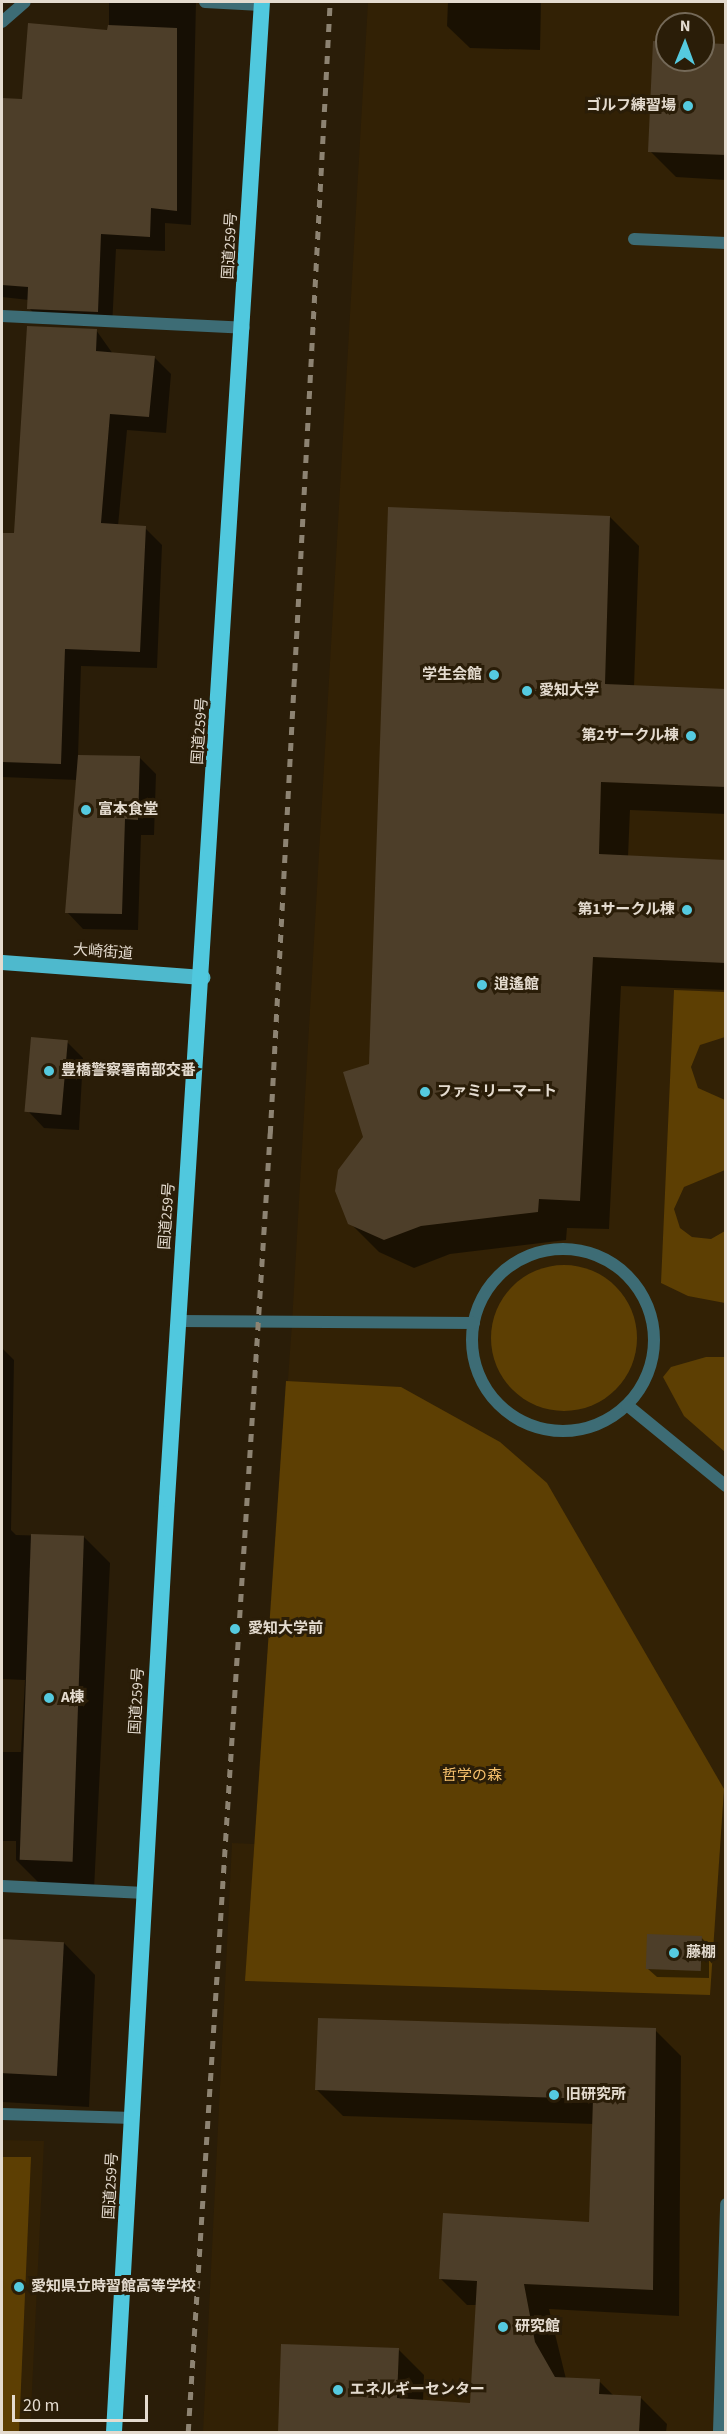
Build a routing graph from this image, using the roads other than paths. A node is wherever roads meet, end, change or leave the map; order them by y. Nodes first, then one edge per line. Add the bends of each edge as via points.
1 (25, 2) edge
2 (205, 2) edge
3 (262, 3) edge
4 (2, 22) edge
5 (634, 239) dead end
6 (726, 243) edge
7 (2, 316) edge
8 (244, 328) junction
9 (2, 962) edge
10 (202, 977) junction
11 (178, 1322) junction
12 (474, 1323) junction
13 (627, 1405) junction
14 (726, 1486) edge
15 (2, 1886) edge
16 (145, 1893) junction
17 (2, 2114) edge
18 (133, 2118) junction
19 (726, 2204) edge
20 (724, 2316) edge
21 (114, 2433) edge
22 (719, 2433) edge

1 - 4 street
2 - 3 street
3 - 8 highway, 国道259号
5 - 6 street
7 - 8 street
8 - 10 highway, 国道259号
9 - 10 main road, 大崎街道
10 - 11 highway, 国道259号
11 - 12 street
11 - 16 highway, 国道259号
12 - 13 street via 475,1361 482,1380 498,1402 525,1422 580,1429
12 - 13 street via 489,1287 520,1260 558,1249 608,1261 635,1284 652,1320 648,1374
13 - 14 street
15 - 16 street
16 - 18 highway, 国道259号
17 - 18 street
18 - 21 highway, 国道259号
19 - 20 street
20 - 22 street

